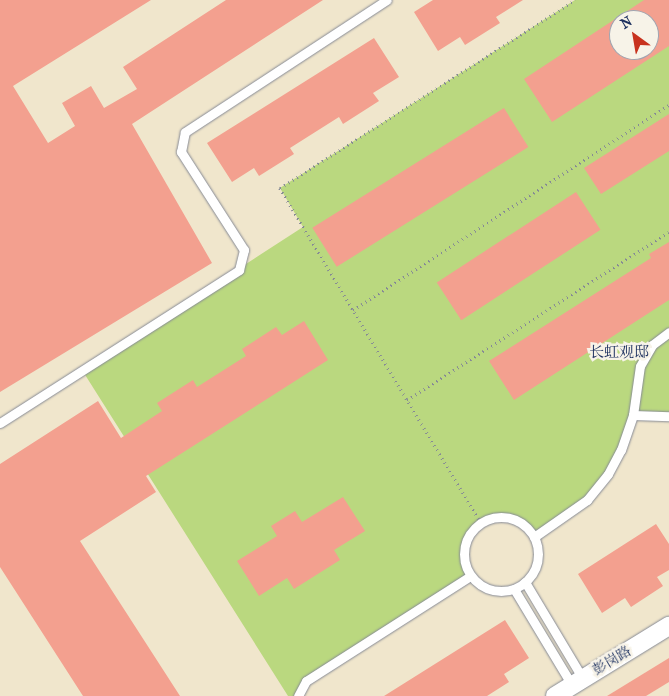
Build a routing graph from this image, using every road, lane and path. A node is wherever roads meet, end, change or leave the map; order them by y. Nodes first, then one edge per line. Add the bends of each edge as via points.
1 (387, 0) edge
2 (575, 0) edge
3 (669, 105) edge
4 (669, 232) edge
5 (353, 310) junction
6 (669, 332) edge
7 (407, 400) junction
8 (633, 414) junction
9 (669, 416) edge
10 (0, 423) edge
11 (481, 523) junction
12 (534, 537) junction
13 (470, 576) junction
14 (525, 582) junction
15 (514, 589) junction
16 (669, 626) edge
17 (578, 682) junction
18 (298, 696) edge
19 (556, 696) edge

1 - 10 lane via 185,132 181,152 244,250 239,270
2 - 5 path via 280,188
3 - 5 path
4 - 7 path
5 - 7 path
6 - 8 lane via 652,345 640,366
7 - 11 path
8 - 9 lane
8 - 12 lane via 621,450 608,474 587,500
11 - 12 lane via 504,518 516,521
11 - 13 lane via 469,536 464,553
12 - 14 lane via 537,561
13 - 15 lane via 490,590
13 - 18 lane via 306,682
14 - 15 lane
14 - 17 lane
15 - 17 lane
16 - 17 street, 彭岗路
17 - 19 street, 彭岗路

